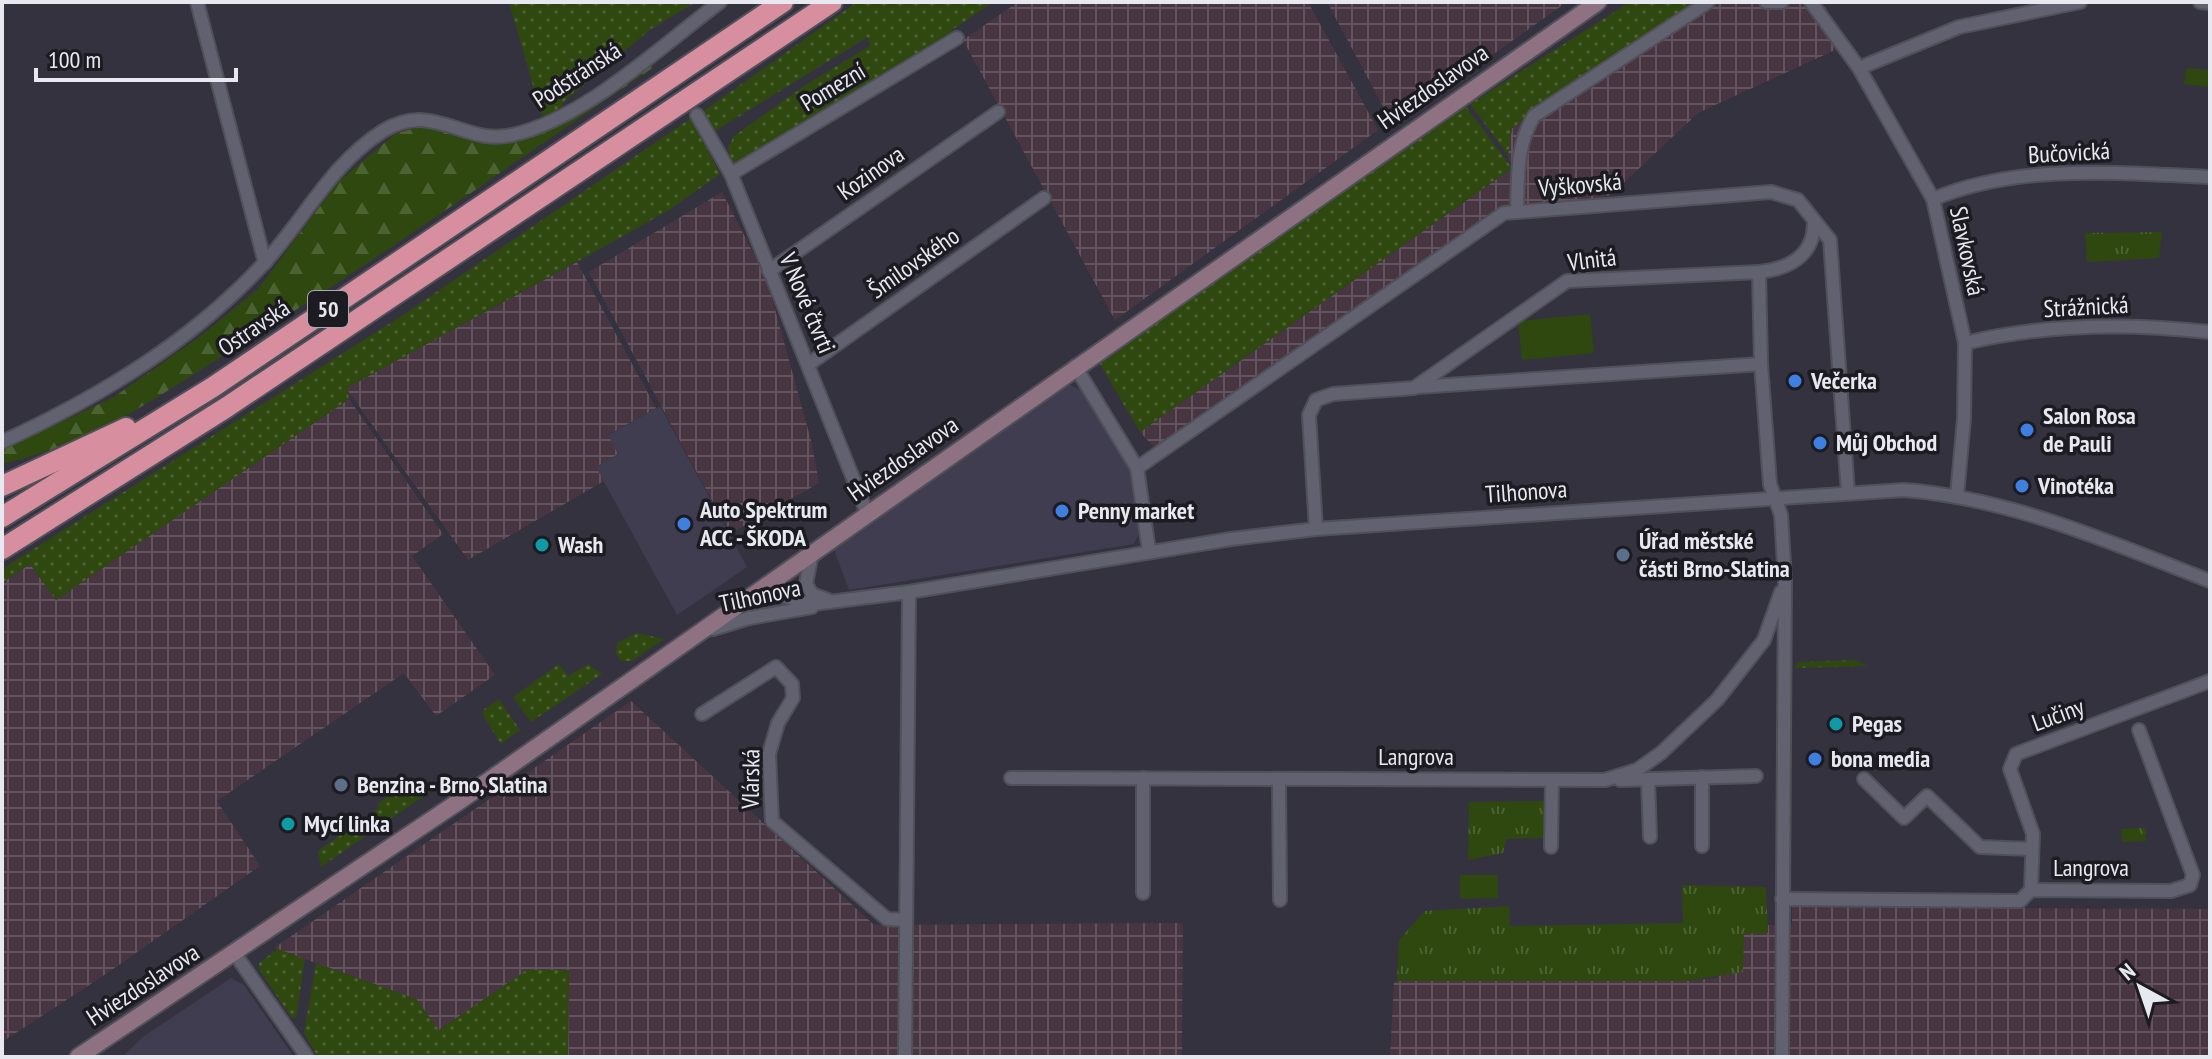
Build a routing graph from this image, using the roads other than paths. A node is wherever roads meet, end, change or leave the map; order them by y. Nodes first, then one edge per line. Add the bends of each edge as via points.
1 (197, 2) edge
2 (720, 2) edge
3 (783, 2) edge
4 (832, 2) edge
5 (1598, 2) edge
6 (1708, 2) edge
7 (1766, 2) edge
8 (1782, 2) edge
9 (1811, 2) edge
10 (2080, 2) edge
11 (2200, 2) edge
12 (2210, 3) edge
13 (957, 38) dead end
14 (1859, 68) junction
15 (998, 112) dead end
16 (697, 115) dead end
17 (731, 174) junction
18 (2210, 177) edge
19 (1044, 198) dead end
20 (1933, 199) junction
21 (1517, 212) junction
22 (1814, 223) junction
23 (265, 263) junction
24 (769, 271) junction
25 (1759, 272) junction
26 (2210, 332) edge
27 (1965, 343) junction
28 (809, 364) junction
29 (1761, 364) junction
30 (1075, 366) junction
31 (213, 387) junction
32 (1414, 388) junction
33 (2, 442) edge
34 (1137, 468) junction
35 (2, 486) edge
36 (1848, 493) junction
37 (1957, 495) junction
38 (1777, 498) junction
39 (867, 513) junction
40 (2, 517) edge
41 (1316, 529) junction
42 (2, 549) edge
43 (1149, 551) junction
44 (812, 553) junction
45 (1785, 580) junction
46 (2210, 581) edge
47 (768, 584) junction
48 (909, 592) junction
49 (835, 601) junction
50 (695, 635) junction
51 (2210, 681) edge
52 (702, 714) dead end
53 (2139, 730) dead end
54 (1661, 753) junction
55 (1756, 776) dead end
56 (1702, 777) junction
57 (1011, 778) dead end
58 (1143, 778) junction
59 (1279, 779) junction
60 (1673, 779) junction
61 (1864, 779) dead end
62 (1552, 780) junction
63 (1605, 780) junction
64 (1648, 780) junction
65 (1650, 837) dead end
66 (1702, 846) dead end
67 (1551, 847) dead end
68 (2032, 849) junction
69 (2031, 890) junction
70 (1143, 893) dead end
71 (1782, 899) junction
72 (1280, 900) dead end
73 (906, 920) junction
74 (235, 954) junction
75 (78, 1057) edge
76 (307, 1057) edge
77 (905, 1057) edge
78 (1782, 1057) edge

1 - 23 street
2 - 23 street, Podstránská via 657,57 535,128 488,136 425,118 384,131 330,178
3 - 31 highway, Ostravská / 50
4 - 42 highway, 50 via 227,407
5 - 30 main road, Hviezdoslavova
6 - 21 street via 1534,116 1518,161
7 - 8 street
9 - 14 street, Slavkovská
10 - 14 street via 1959,27
11 - 12 street
13 - 17 street, Pomezní
14 - 20 street, Slavkovská
15 - 24 street, Kozinova
16 - 17 street, V Nové čtvrti
17 - 24 street, V Nové čtvrti
18 - 20 street, Bučovická via 2114,172 2008,178
19 - 28 street, Šmilovského
20 - 27 street, Slavkovská
21 - 22 street, Vyškovská via 1771,192 1798,200
21 - 34 street, Vyškovská via 1504,213
22 - 25 street, Vlnitá via 1810,247 1799,258
22 - 36 street, Vyškovská via 1830,240
23 - 33 street, Podstránská via 197,326 108,389
24 - 28 street, V Nové čtvrti
25 - 29 street
25 - 32 street, Vlnitá via 1567,281
26 - 27 street, Strážnická via 2128,325 2012,333
27 - 37 street, Slavkovská
28 - 39 street, V Nové čtvrti
29 - 32 street
29 - 38 street via 1770,484
30 - 34 street
30 - 39 main road, Hviezdoslavova
31 - 35 highway, 50
31 - 40 highway, Ostravská / 50
32 - 41 street via 1316,400 1309,415
34 - 43 street
36 - 37 street, Tilhonova via 1904,490
36 - 38 street, Tilhonova
37 - 46 street, Tilhonova via 2033,516
38 - 41 street, Tilhonova
38 - 45 street, Langrova
39 - 44 main road, Hviezdoslavova
41 - 43 street, Tilhonova
43 - 48 street, Tilhonova
44 - 47 main road, Hviezdoslavova
44 - 49 street, Tilhonova via 806,584 816,597
45 - 54 street, Langrova via 1764,640 1717,700
45 - 71 street, Langrova
47 - 49 street, Tilhonova via 797,602
47 - 50 main road, Hviezdoslavova
48 - 49 street, Tilhonova
48 - 73 street
49 - 50 street, Tilhonova
50 - 74 main road, Hviezdoslavova
51 - 68 street, Lučiny via 2016,754 2010,769 2033,834
52 - 73 street, Vlárská via 776,667 792,684 793,698 769,754 772,821 887,919
53 - 69 street, Langrova via 2193,875 2190,885 2171,891
54 - 60 street
54 - 63 street, Langrova via 1637,770
55 - 56 street, Langrova
56 - 60 street, Langrova
56 - 66 street
57 - 58 street, Langrova
58 - 59 street, Langrova
58 - 70 street
59 - 62 street, Langrova
59 - 72 street
60 - 64 street, Langrova
61 - 68 street via 1904,818 1927,796 1980,847
62 - 63 street, Langrova
62 - 67 street
63 - 64 street, Langrova
64 - 65 street
68 - 69 street, Lučiny
69 - 71 street, Langrova via 2020,901
71 - 78 street, Langrova
73 - 77 street
74 - 75 main road, Hviezdoslavova
74 - 76 street, Hviezdoslavova

